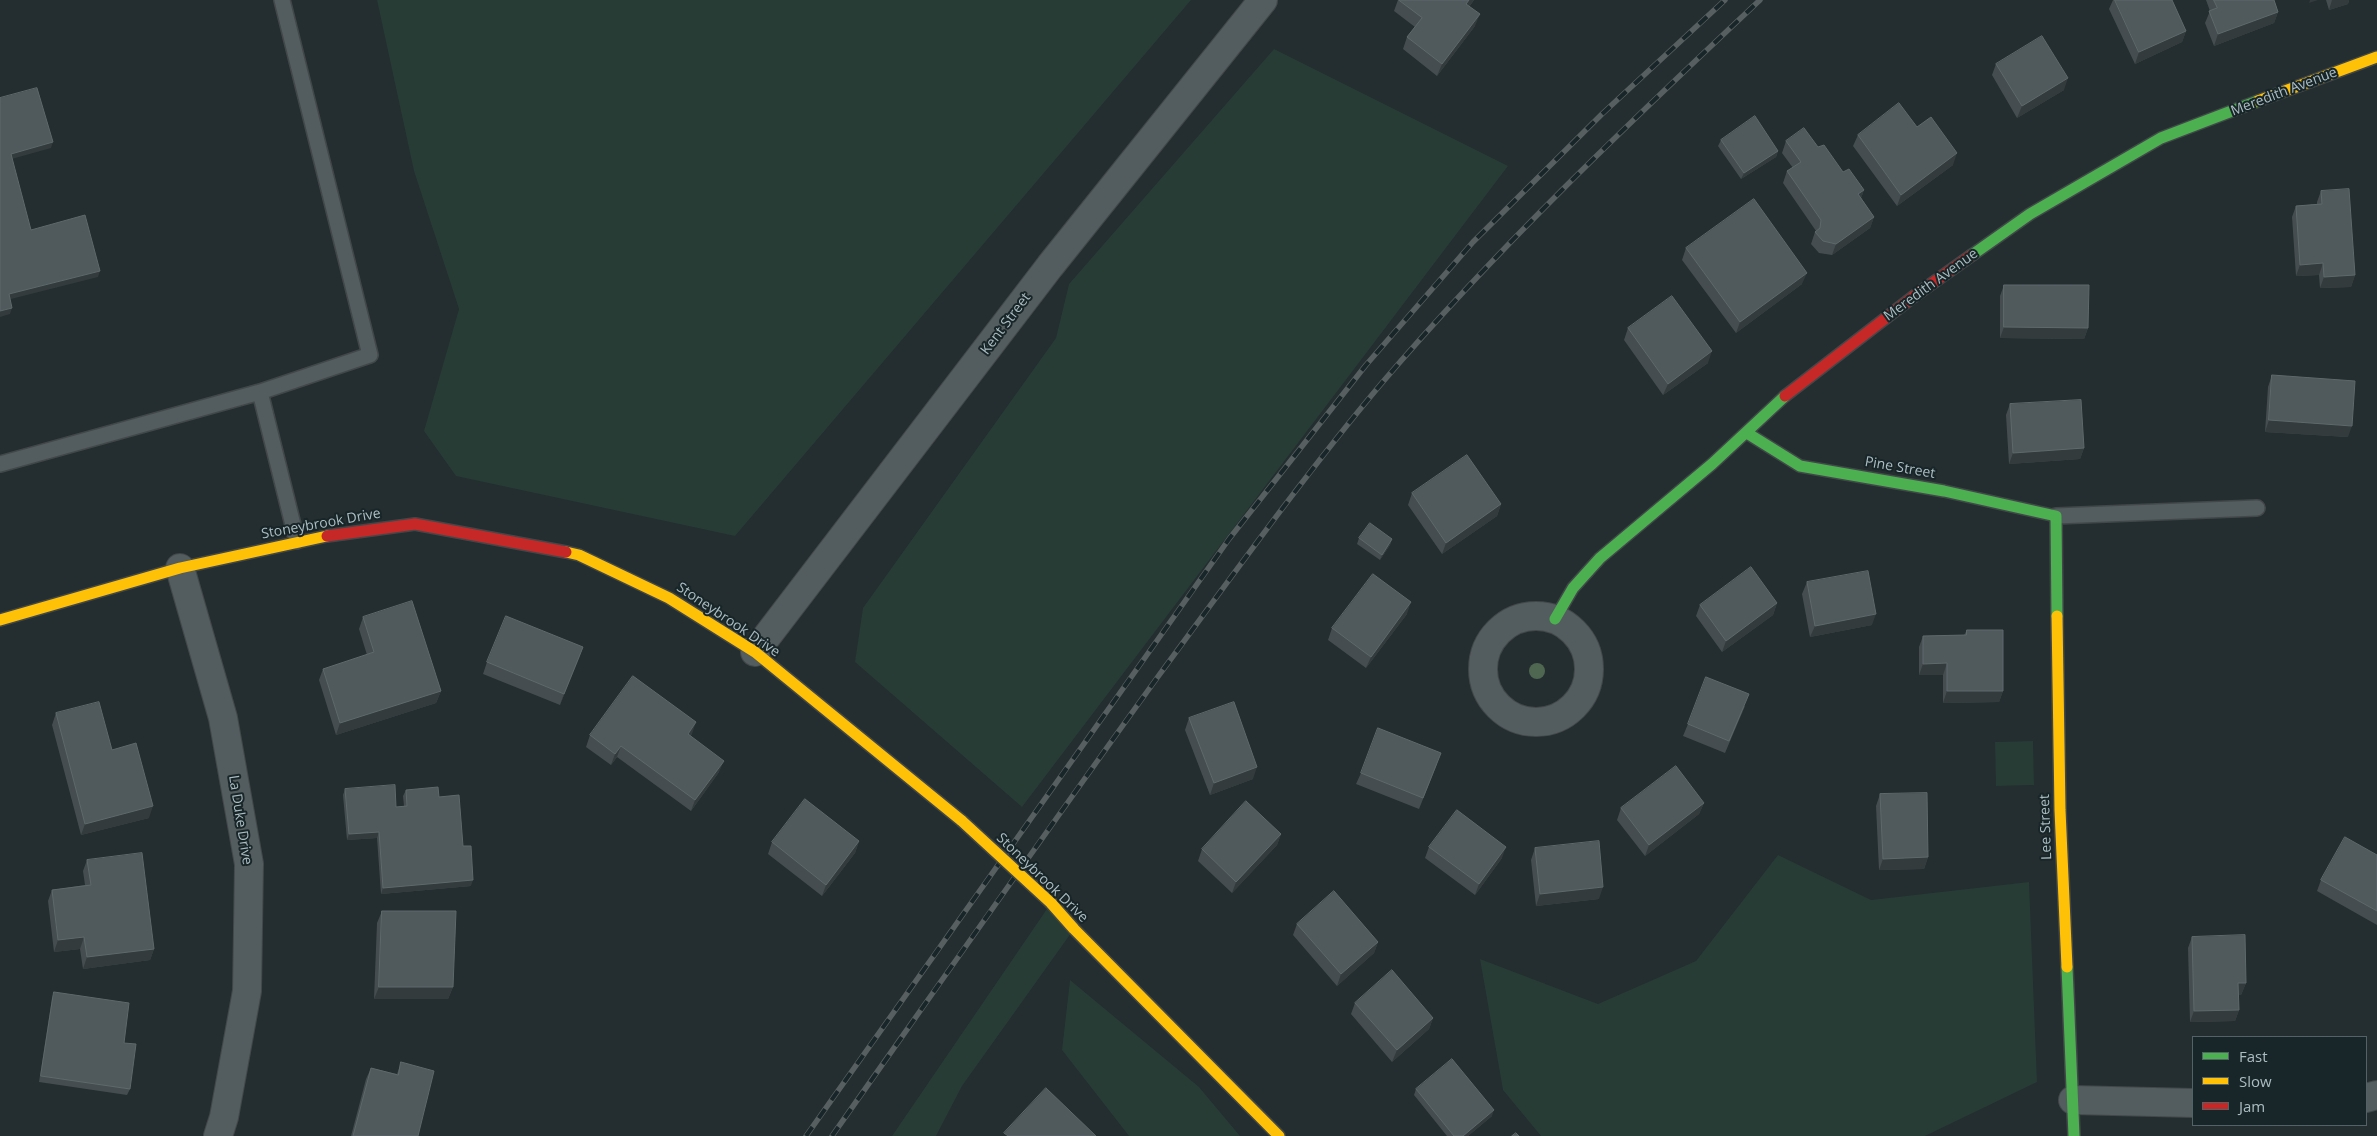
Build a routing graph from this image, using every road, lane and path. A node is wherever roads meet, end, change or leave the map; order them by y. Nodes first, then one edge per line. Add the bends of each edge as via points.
1 (282, 0) edge
2 (1263, 0) edge
3 (2377, 57) edge
4 (260, 392) junction
5 (1747, 433) junction
6 (0, 464) edge
7 (2257, 508) dead end
8 (2056, 516) junction
9 (297, 542) junction
10 (180, 568) junction
11 (1555, 619) dead end
12 (0, 620) edge
13 (755, 652) junction
14 (2073, 1100) junction
15 (2192, 1103) edge
16 (218, 1136) edge
17 (1278, 1136) edge
18 (2074, 1136) edge

1 - 4 lane via 370,355
2 - 13 street, Kent Street via 1050,266
3 - 5 street, Meredith Avenue via 2162,138 2030,214 1913,297 1787,394
4 - 6 lane
4 - 9 lane
5 - 8 street, Pine Street via 1800,466 1944,491
5 - 11 street, Meredith Avenue via 1600,558 1574,588
7 - 8 lane
8 - 14 street, Lee Street via 2060,810
9 - 10 street, Stoneybrook Drive
9 - 13 street, Stoneybrook Drive via 415,524 579,555 669,598
10 - 12 street, Stoneybrook Drive
10 - 16 street, La Duke Drive via 223,718 249,864 248,991
13 - 17 street, Stoneybrook Drive, bridge via 962,821 1051,903
14 - 15 street
14 - 18 street, Lee Street

